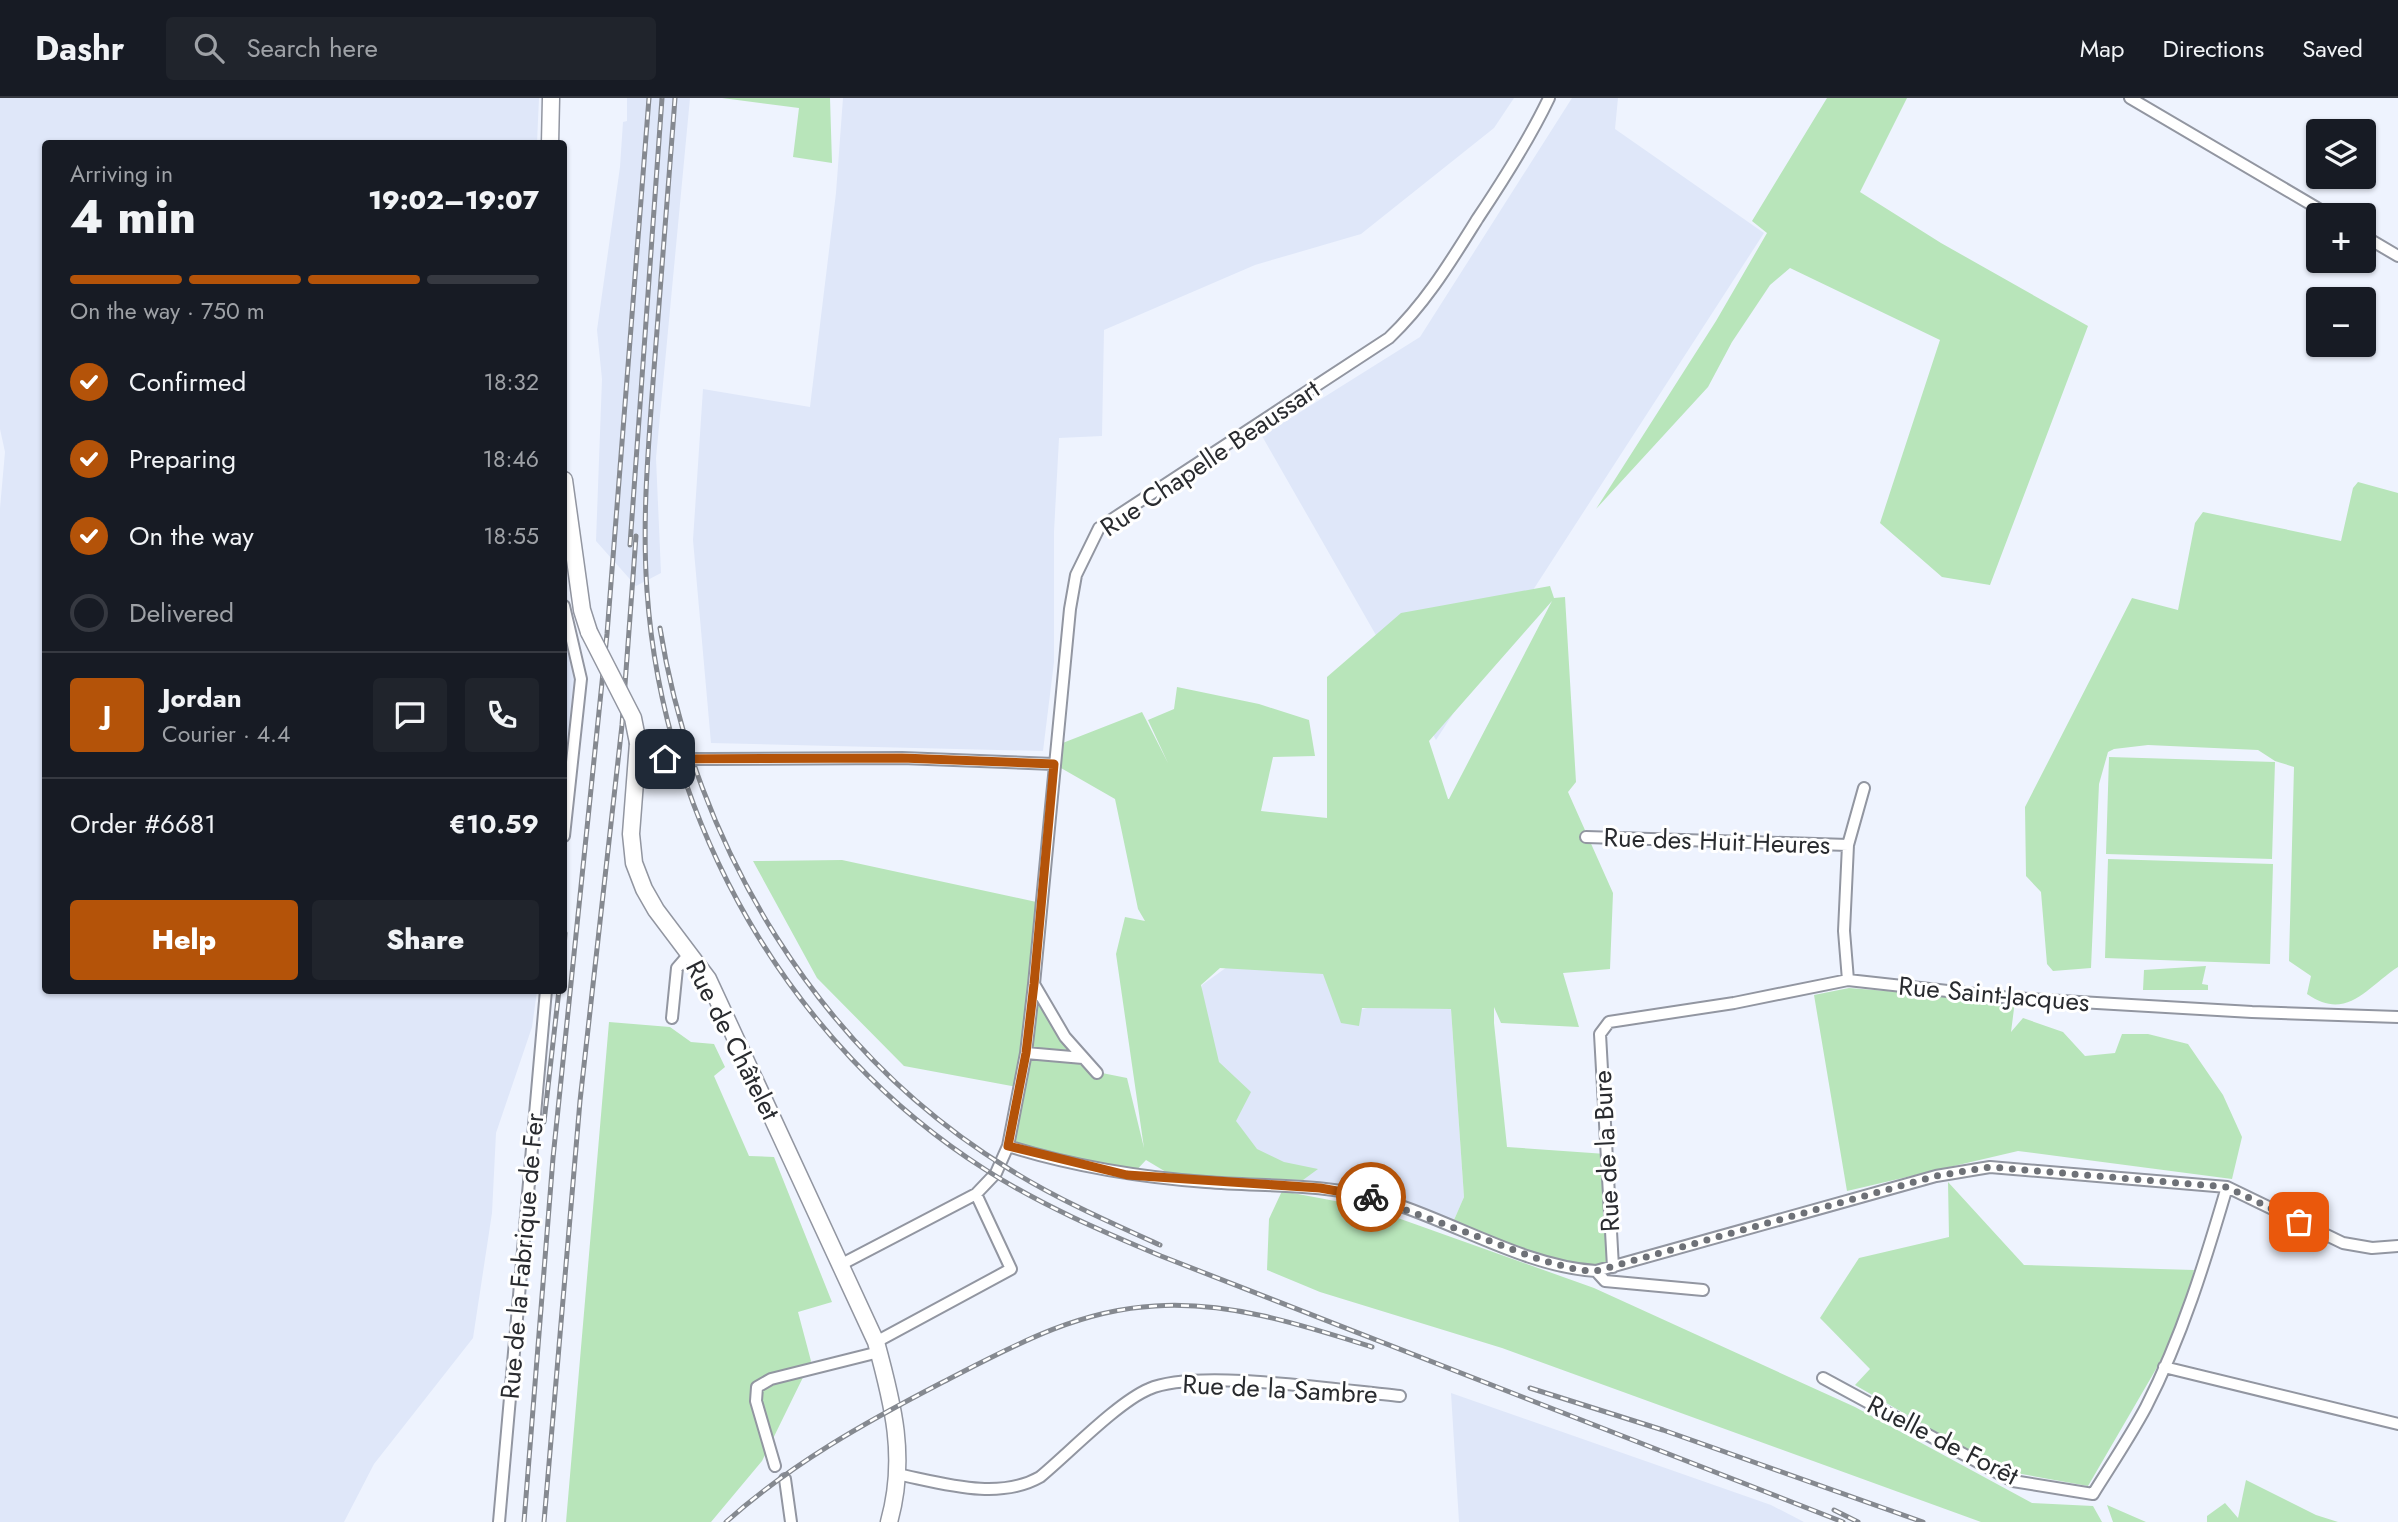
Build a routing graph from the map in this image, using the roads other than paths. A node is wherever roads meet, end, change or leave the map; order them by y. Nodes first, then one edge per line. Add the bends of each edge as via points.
1 (551, 98) edge
2 (1549, 98) edge
3 (2130, 98) edge
4 (550, 140) edge
5 (2309, 203) edge
6 (2376, 243) edge
7 (2398, 256) edge
8 (567, 502) edge
9 (567, 619) edge
10 (638, 743) junction
11 (665, 759) junction
12 (1054, 764) junction
13 (636, 768) junction
14 (1864, 789) dead end
15 (567, 808) edge
16 (1586, 837) dead end
17 (1848, 845) junction
18 (690, 953) junction
19 (1848, 980) junction
20 (1034, 984) junction
21 (547, 994) edge
22 (2398, 1017) edge
23 (672, 1018) dead end
24 (1600, 1034) joint
25 (1026, 1053) junction
26 (1083, 1058) junction
27 (1097, 1073) dead end
28 (1008, 1146) junction
29 (2227, 1187) junction
30 (976, 1194) junction
31 (2398, 1246) edge
32 (842, 1264) junction
33 (1613, 1267) junction
34 (1596, 1271) junction
35 (1703, 1290) dead end
36 (877, 1347) junction
37 (2164, 1367) junction
38 (1823, 1378) dead end
39 (1400, 1396) dead end
40 (2398, 1424) edge
41 (775, 1466) dead end
42 (897, 1474) junction
43 (785, 1479) dead end
44 (499, 1522) edge
45 (791, 1522) edge
46 (889, 1522) edge

1 - 4 main road
2 - 12 street, Rue Chapelle Beaussart via 1517,158 1428,297 1409,319 1389,338 1099,528 1076,575
3 - 5 street
6 - 7 street
8 - 10 main road, Rue de Châtelet, bridge via 582,610 633,718
9 - 15 street via 581,679
10 - 11 street
10 - 13 main road, Rue de Châtelet
11 - 12 street, bridge via 902,758
11 - 13 street via 649,769
12 - 20 street, Rue Chapelle Beaussart
13 - 18 main road, Rue de Châtelet via 631,834 634,863 656,910
14 - 17 street
16 - 17 street, Rue des Huit Heures
17 - 19 street via 1844,931
18 - 23 street via 677,968
18 - 32 main road, Rue de Châtelet via 708,979
19 - 22 street, Rue Saint-Jacques via 2011,998
19 - 24 street, Rue Saint-Jacques via 1609,1023
20 - 25 street, Rue Chapelle Beaussart
20 - 26 street
21 - 44 street, Rue de la Fabrique de Fer
24 - 33 street, Rue de la Bure
25 - 26 street
25 - 28 street, Rue Chapelle Beaussart
26 - 27 street
28 - 30 street, Rue Chapelle Beaussart via 996,1173
28 - 34 street via 1127,1175 1355,1193 1541,1260
29 - 31 street via 2343,1243
29 - 33 street via 1990,1167 1963,1170
29 - 37 street via 2199,1281
30 - 32 street, Rue Chapelle Beaussart
30 - 36 street via 1011,1269
32 - 36 main road, Rue de Châtelet
33 - 34 street
34 - 35 street via 1605,1280
36 - 41 street via 757,1387 756,1401
36 - 42 main road, Rue de Châtelet via 893,1401
37 - 38 street, Ruelle de Forêt via 2093,1494 2013,1481
37 - 40 street
39 - 42 street, Rue de la Sambre via 1209,1380 1171,1382 1133,1397 1028,1484 985,1488
42 - 46 main road, Rue de Châtelet
43 - 45 street

